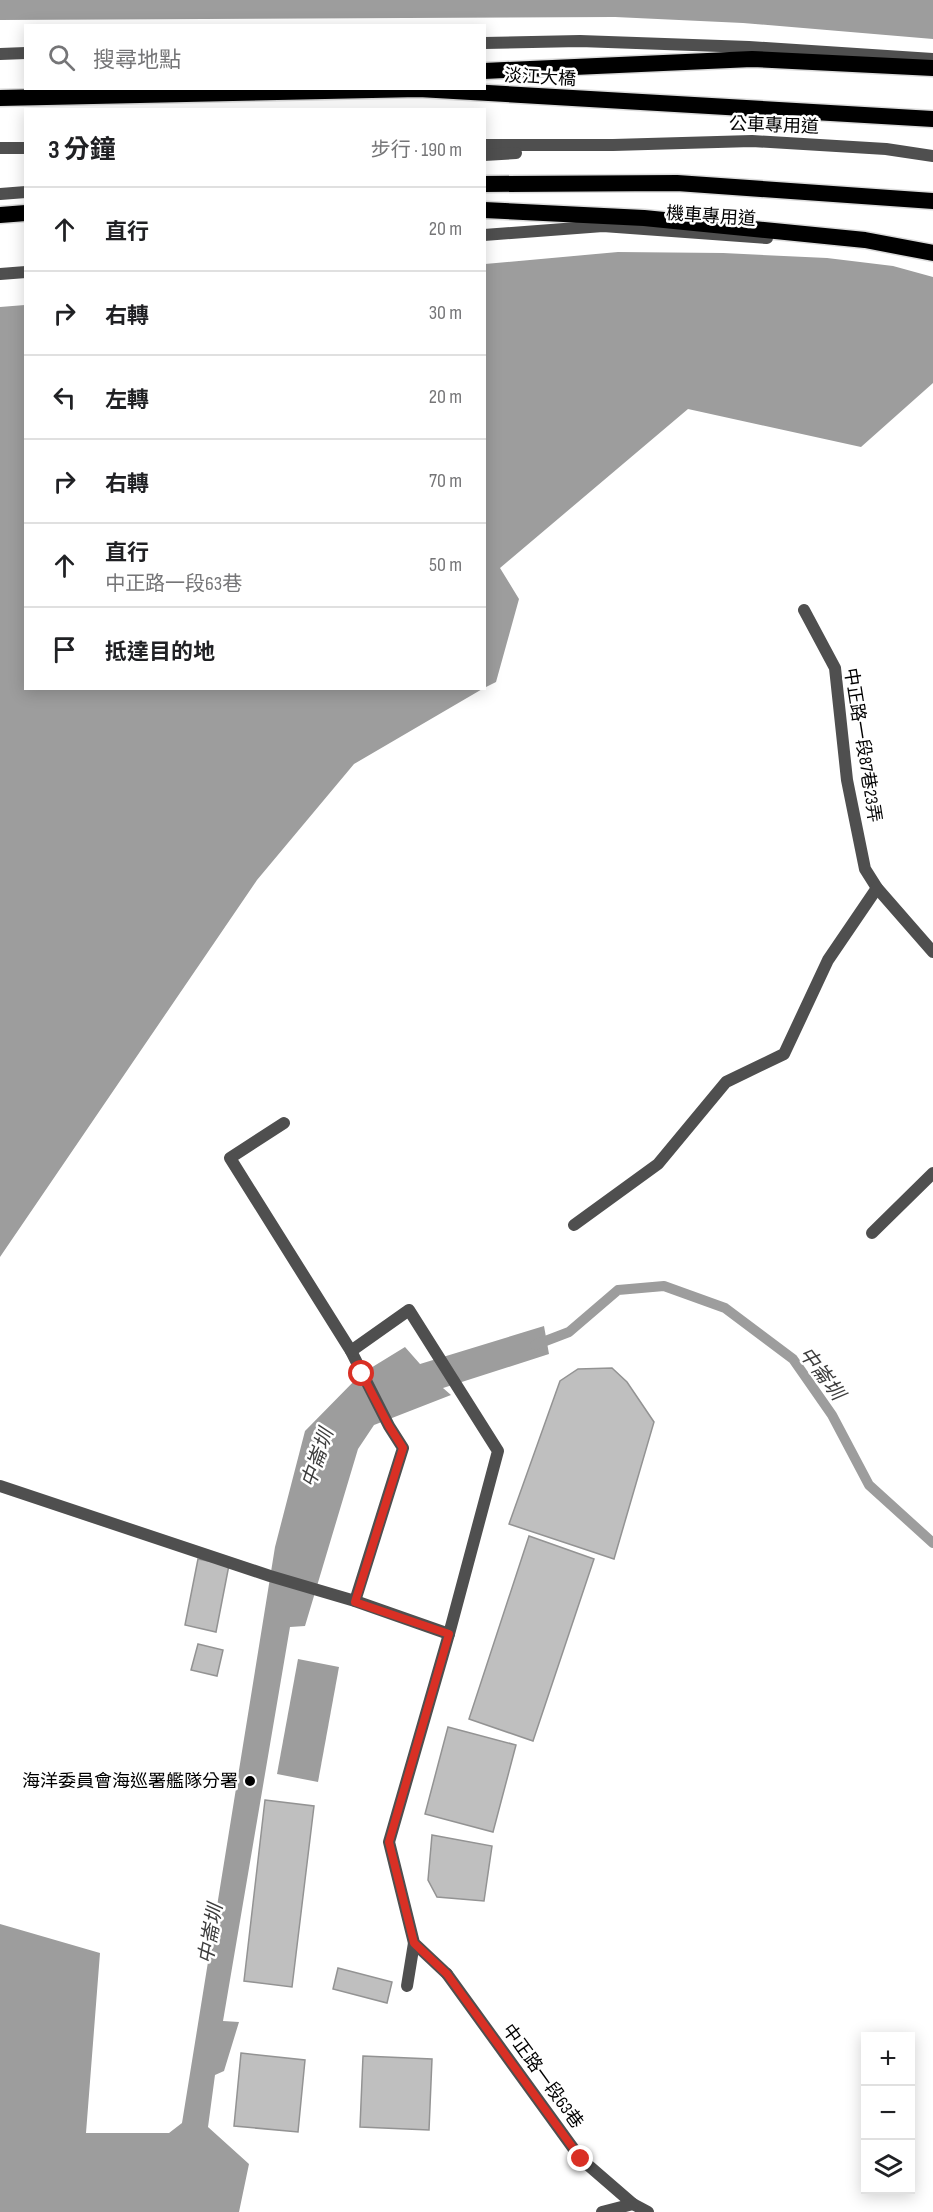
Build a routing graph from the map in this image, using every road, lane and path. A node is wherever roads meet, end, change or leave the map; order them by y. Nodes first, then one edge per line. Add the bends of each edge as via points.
1 (486, 43) edge
2 (24, 53) edge
3 (0, 54) edge
4 (933, 59) edge
5 (933, 68) edge
6 (486, 70) edge
7 (373, 90) edge
8 (437, 90) edge
9 (0, 98) edge
10 (933, 119) edge
11 (486, 145) edge
12 (613, 145) junction
13 (0, 148) edge
14 (24, 148) edge
15 (486, 155) edge
16 (933, 156) edge
17 (486, 184) edge
18 (24, 192) edge
19 (0, 194) edge
20 (933, 201) edge
21 (486, 210) edge
22 (24, 213) edge
23 (0, 215) edge
24 (486, 235) edge
25 (933, 253) edge
26 (933, 259) edge
27 (24, 272) edge
28 (0, 274) edge
29 (804, 610) dead end
30 (877, 888) junction
31 (933, 952) edge
32 (284, 1123) dead end
33 (933, 1173) edge
34 (574, 1225) dead end
35 (872, 1233) dead end
36 (351, 1351) junction
37 (0, 1486) edge
38 (355, 1602) junction
39 (449, 1634) junction
40 (414, 1943) junction
41 (407, 1986) dead end
42 (633, 2204) junction
43 (602, 2212) edge
44 (648, 2212) edge

1 - 4 street via 749,47
2 - 3 street
5 - 6 highway via 752,59
7 - 9 highway, 淡江大橋
8 - 10 highway, 淡江大橋
11 - 12 street, 公車專用道
12 - 15 street, 公車專用道
12 - 16 street, 公車專用道 via 752,141 886,149
13 - 14 street
17 - 20 highway via 676,183
18 - 19 street
21 - 25 highway via 644,218 865,240
22 - 23 highway
24 - 26 street, 機車專用道 via 603,226 843,244
27 - 28 street
29 - 30 street, 中正路一段87巷23弄 via 835,668 847,780 865,869
30 - 31 street, 中正路一段87巷23弄
30 - 34 street via 828,960 784,1054 726,1082 658,1164
32 - 36 street via 230,1158
33 - 35 street
36 - 38 street via 403,1448
36 - 39 street via 409,1310 498,1451
37 - 38 street
38 - 39 street
39 - 40 street via 389,1842
40 - 41 street
40 - 42 street, 中正路一段63巷 via 447,1974 581,2159
42 - 43 street
42 - 44 street, 中正路一段63巷

